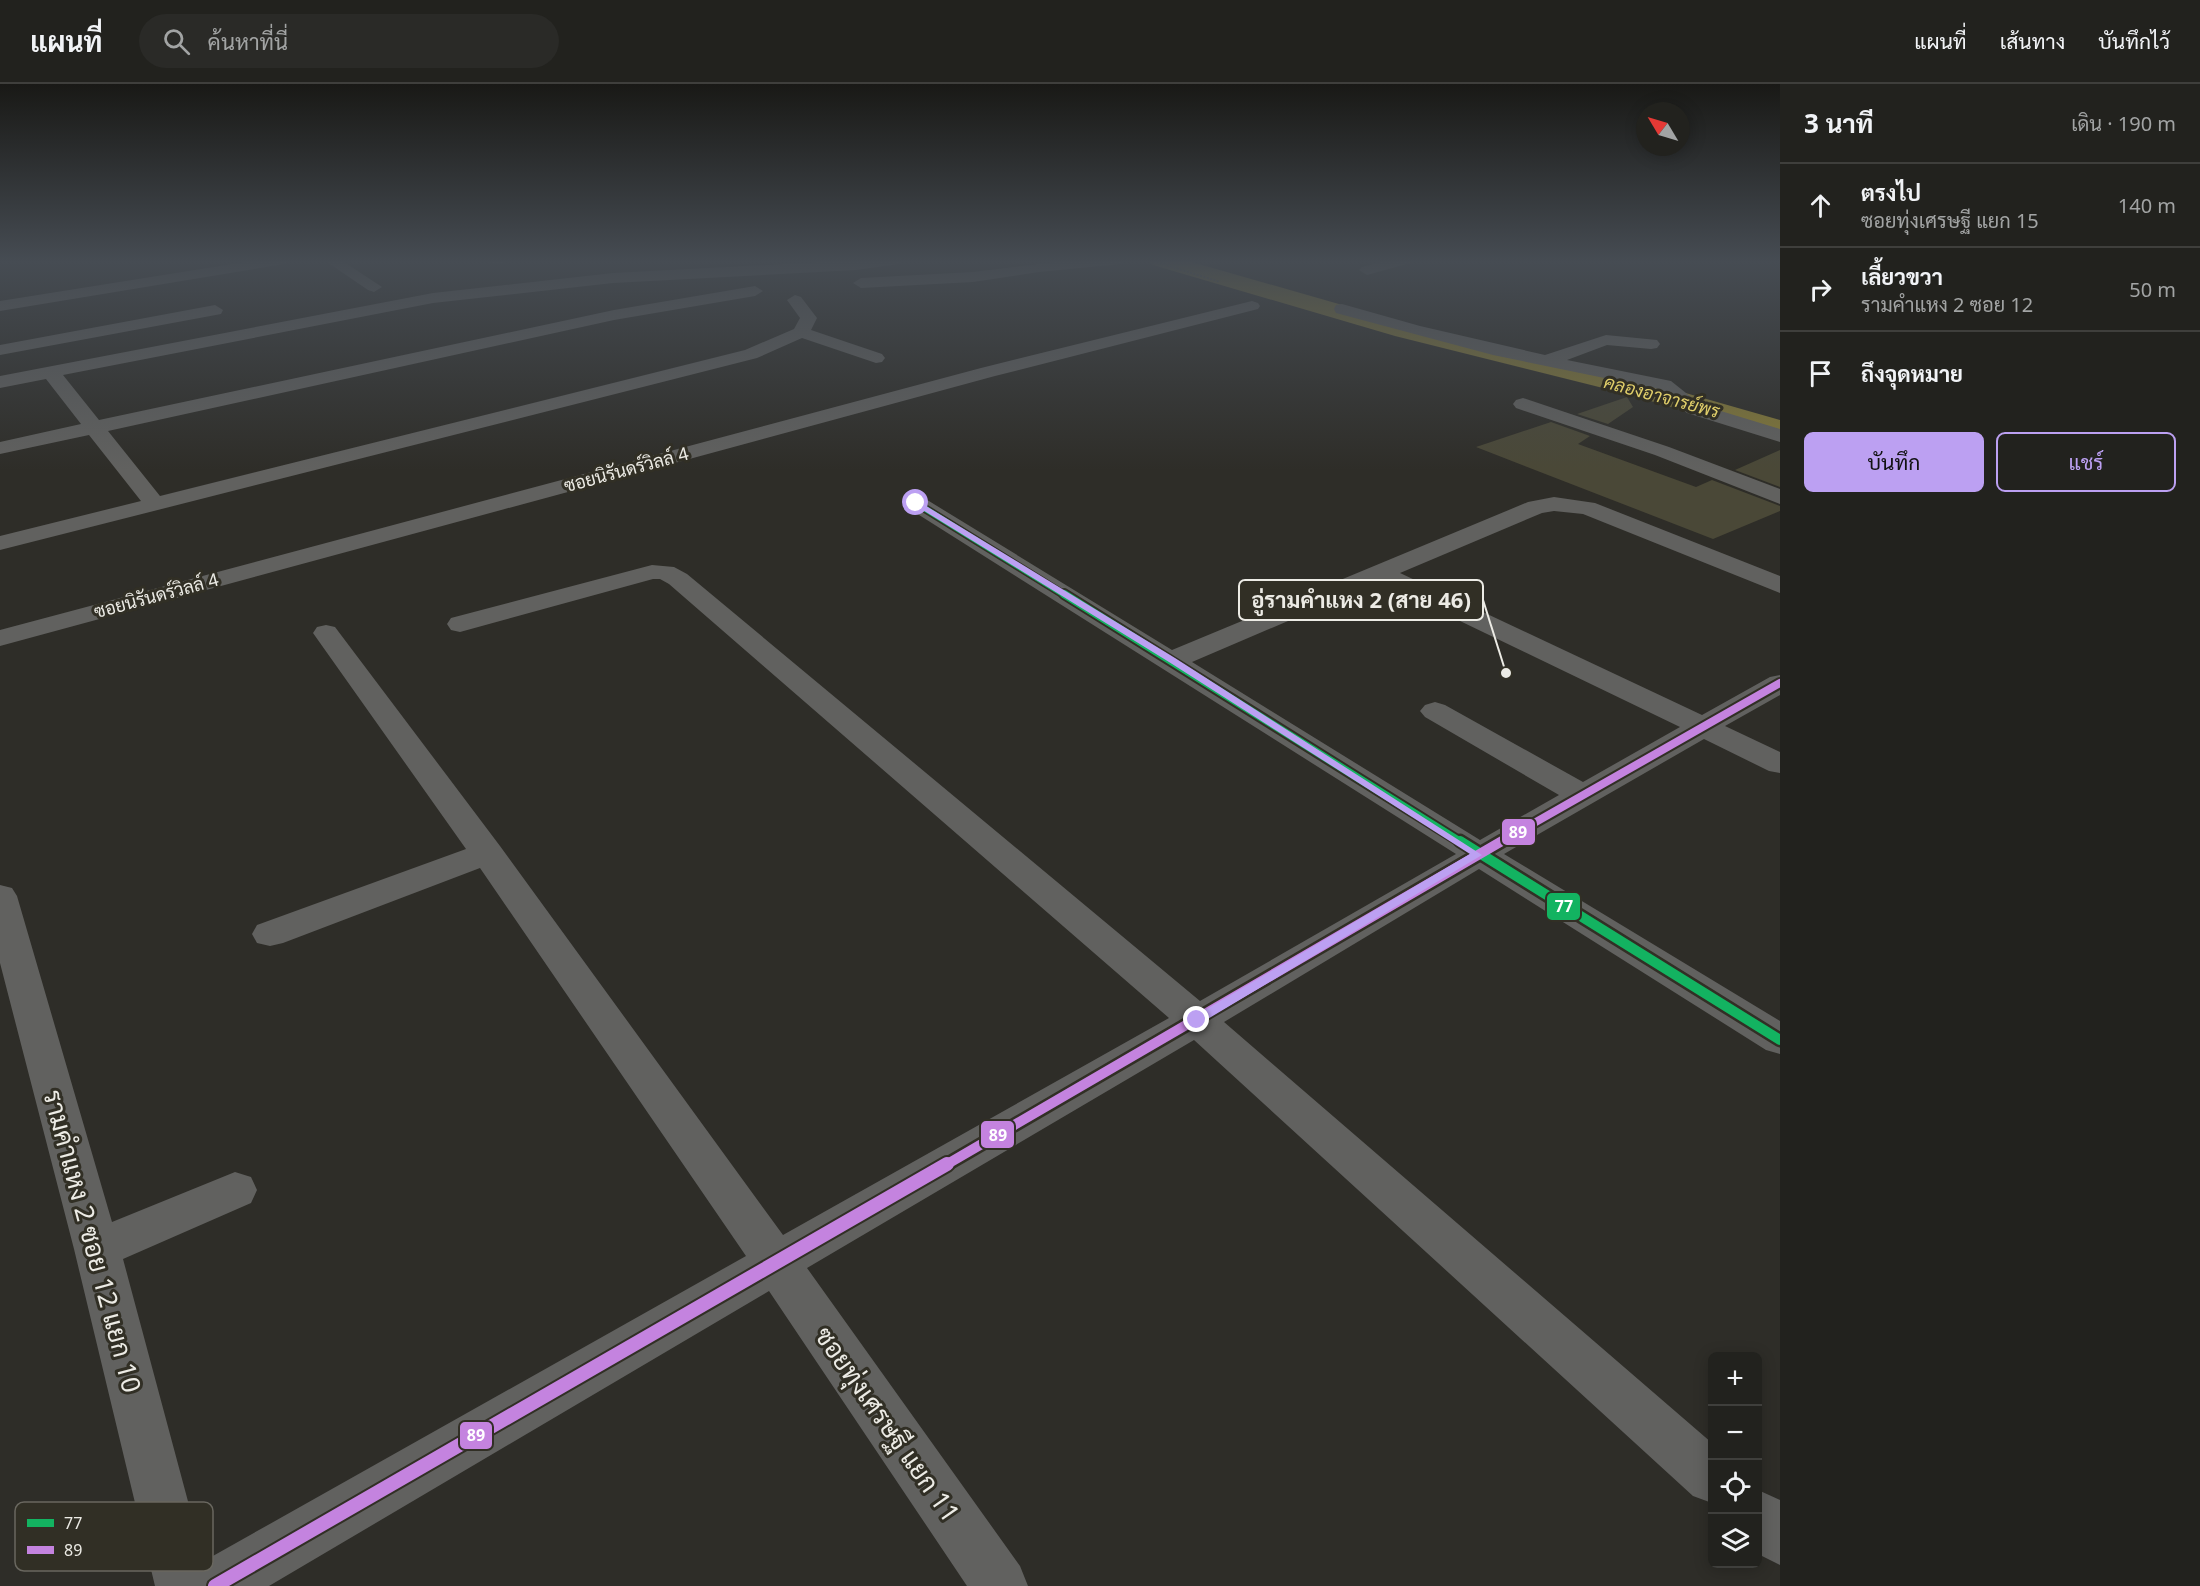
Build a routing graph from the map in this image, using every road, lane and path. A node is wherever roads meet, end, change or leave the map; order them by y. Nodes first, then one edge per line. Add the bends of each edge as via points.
1 (121, 330) edge
2 (273, 330) edge
3 (545, 330) edge
4 (1156, 330) edge
5 (1414, 330) edge
6 (801, 332) joint
7 (1651, 344) dead end
8 (0, 350) edge
9 (876, 358) dead end
10 (1549, 360) junction
11 (51, 373) junction
12 (0, 382) edge
13 (1523, 404) dead end
14 (97, 428) junction
15 (1780, 436) edge
16 (0, 448) edge
17 (1780, 497) edge
18 (916, 503) dead end
19 (155, 504) junction
20 (0, 543) edge
21 (1380, 573) junction
22 (1780, 585) edge
23 (460, 624) dead end
24 (326, 633) dead end
25 (0, 638) edge
26 (1172, 660) junction
27 (1780, 683) edge
28 (1435, 711) dead end
29 (1703, 727) junction
30 (1780, 764) edge
31 (1582, 795) junction
32 (488, 853) junction
33 (1478, 855) junction
34 (0, 896) edge
35 (270, 934) dead end
36 (1197, 1020) junction
37 (1780, 1040) edge
38 (235, 1190) dead end
39 (97, 1250) junction
40 (776, 1262) junction
41 (1708, 1473) edge
42 (162, 1502) edge
43 (1762, 1521) edge
44 (1780, 1537) edge
45 (179, 1571) edge
46 (183, 1586) edge
47 (215, 1586) edge
48 (1000, 1586) edge

1 - 8 street
2 - 11 street
3 - 14 street
4 - 25 street, ซอยนิรันดร์วิลล์ 4
5 - 10 street
6 - 9 street
6 - 19 street via 743,356
7 - 10 street via 1606,340
10 - 15 street via 1664,385 1704,412
11 - 12 street
11 - 14 street
13 - 17 street via 1662,451
14 - 16 street
14 - 19 street
18 - 26 street
19 - 20 street
21 - 22 street via 1536,507 1572,504
21 - 26 street
21 - 29 street
23 - 36 street via 652,572 665,572 678,579
24 - 32 street, ซอยทุ่งเศรษฐี แยก 11
26 - 33 street
27 - 29 street
28 - 31 street
29 - 30 street
29 - 31 street
31 - 33 street
32 - 35 street
32 - 40 street, ซอยทุ่งเศรษฐี แยก 11
33 - 36 street
33 - 37 street
34 - 39 street, รามคำแหง 2 ซอย 12 แยก 10
36 - 40 street
36 - 41 street
38 - 39 street
39 - 42 street, รามคำแหง 2 ซอย 12 แยก 10
40 - 47 street
40 - 48 street, ซอยทุ่งเศรษฐี แยก 11
43 - 44 street
45 - 46 street, รามคำแหง 2 ซอย 12 แยก 10

